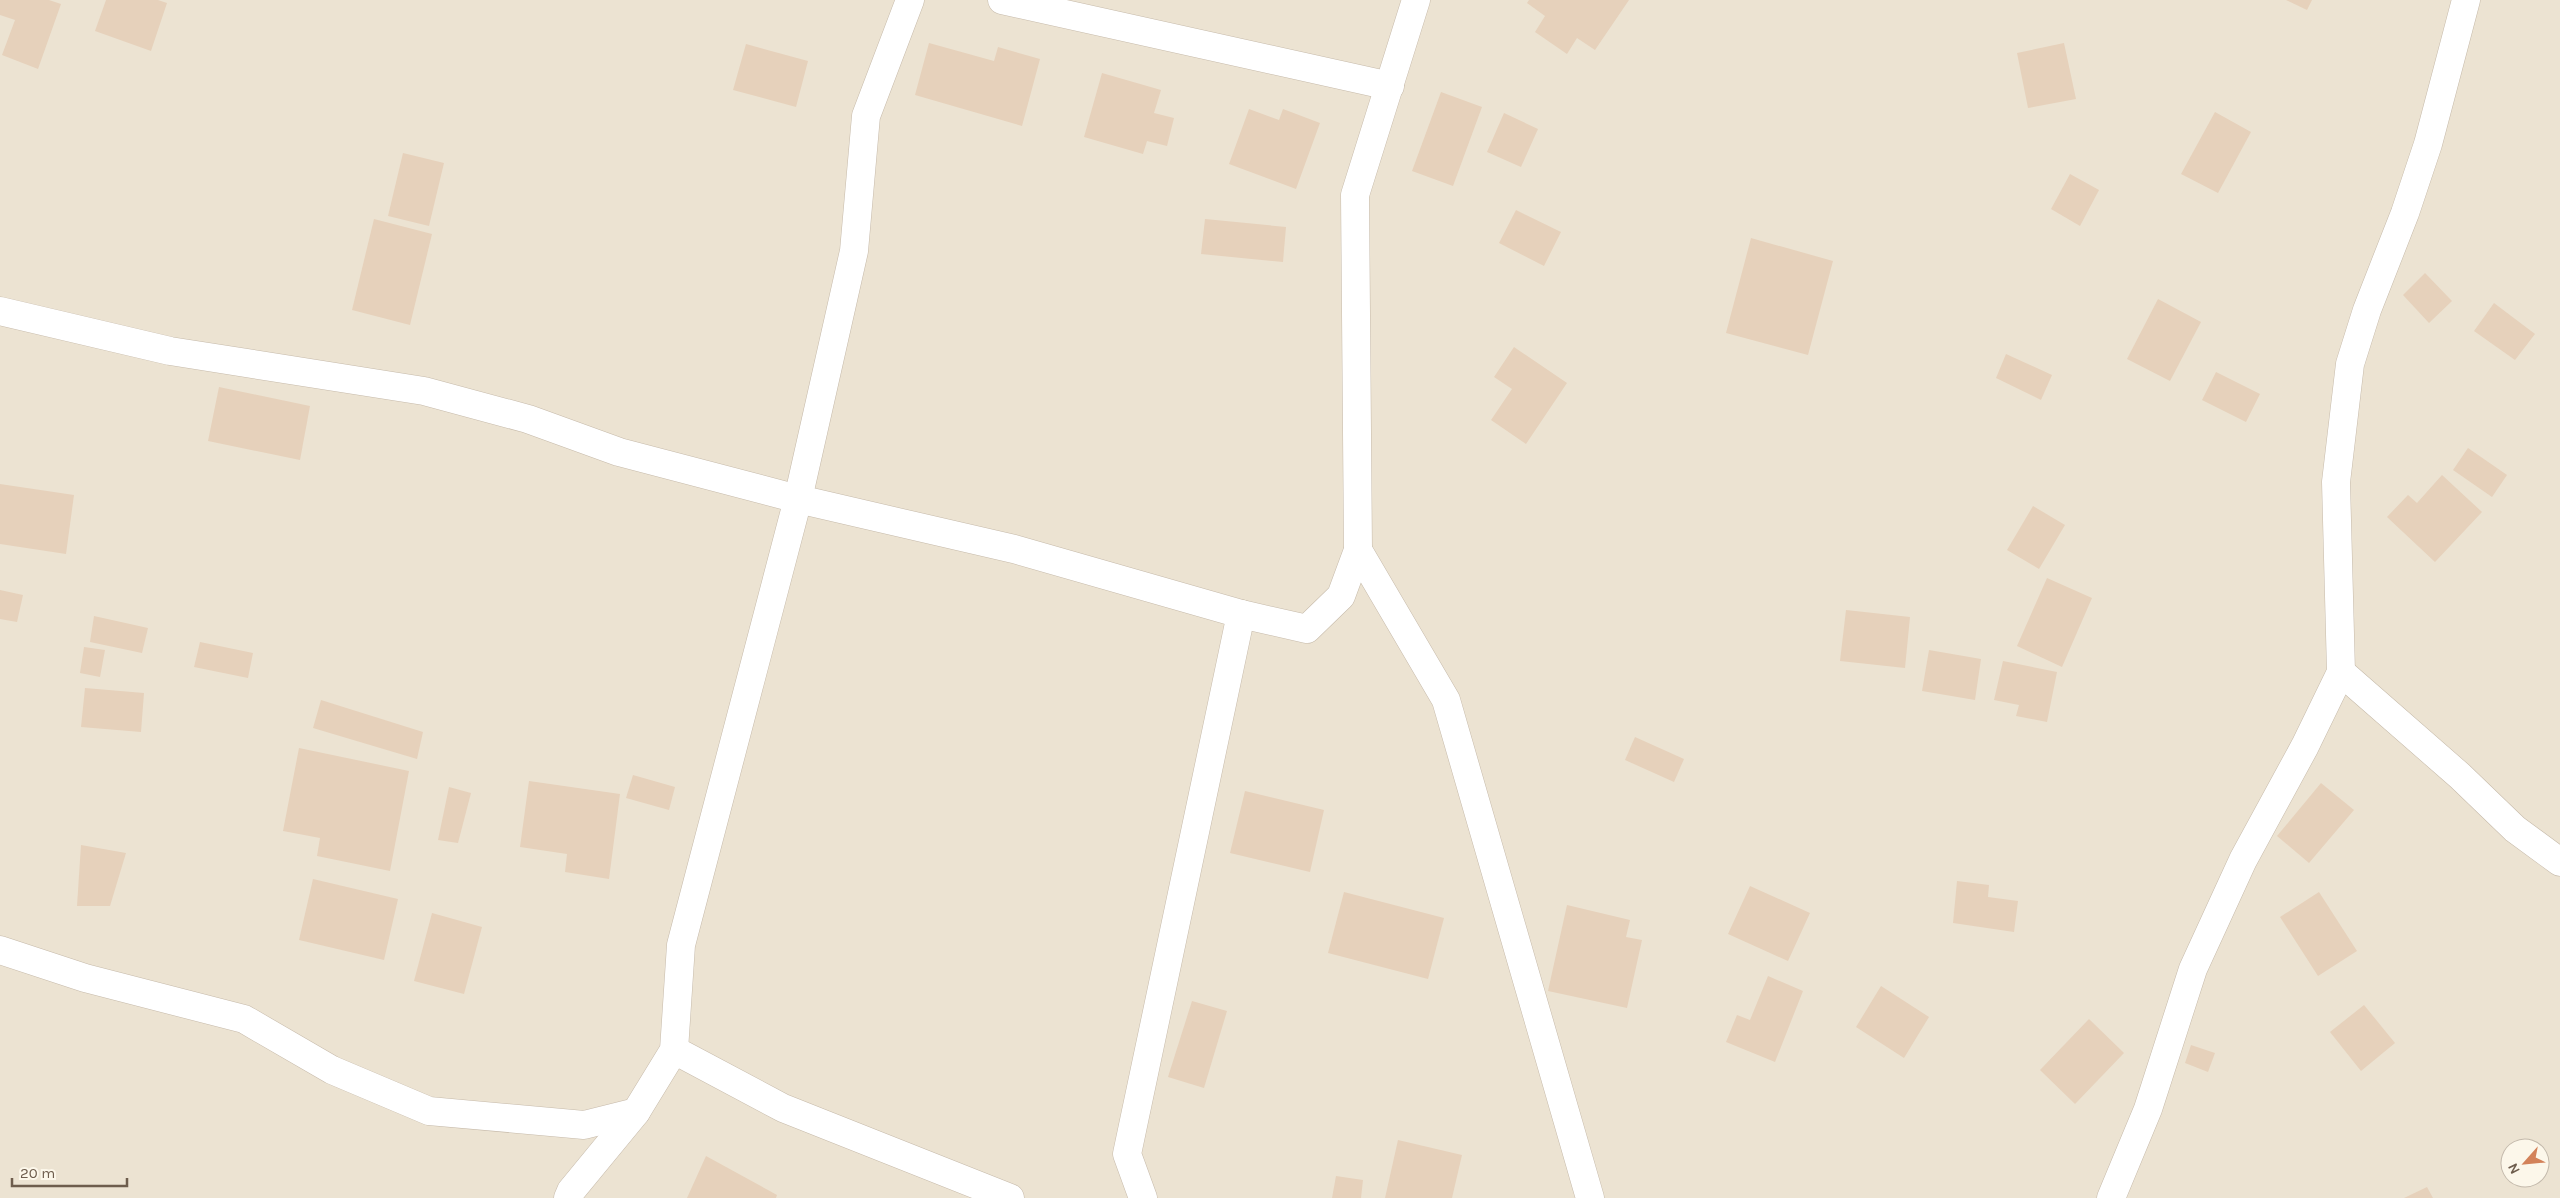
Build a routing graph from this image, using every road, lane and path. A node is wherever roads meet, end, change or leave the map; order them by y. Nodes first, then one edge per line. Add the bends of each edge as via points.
1 (910, 0) edge
2 (1002, 0) edge
3 (1416, 0) edge
4 (2466, 0) edge
5 (1390, 86) junction
6 (0, 311) edge
7 (798, 499) junction
8 (1358, 550) junction
9 (1241, 614) junction
10 (2341, 672) junction
11 (2560, 862) edge
12 (0, 950) edge
13 (674, 1050) junction
14 (636, 1112) junction
15 (568, 1198) edge
16 (1010, 1198) edge
17 (1143, 1198) edge
18 (1590, 1198) edge
19 (2111, 1198) edge

1 - 7 street via 866,116 854,251
2 - 5 street
3 - 5 street
4 - 10 street via 2428,144 2350,364 2336,482
5 - 8 street via 1355,195
6 - 7 street via 170,351 424,391 528,419 619,452
7 - 9 street via 1014,549
7 - 13 street via 681,944
8 - 9 street via 1341,596 1307,629
8 - 18 street via 1446,700
9 - 17 street via 1127,1154
10 - 11 street via 2460,776 2515,829
10 - 19 street via 2243,860 2193,969 2148,1109
12 - 14 street via 85,978 244,1019 332,1070 429,1111 584,1125
13 - 14 street
13 - 16 street via 783,1108
14 - 15 street

